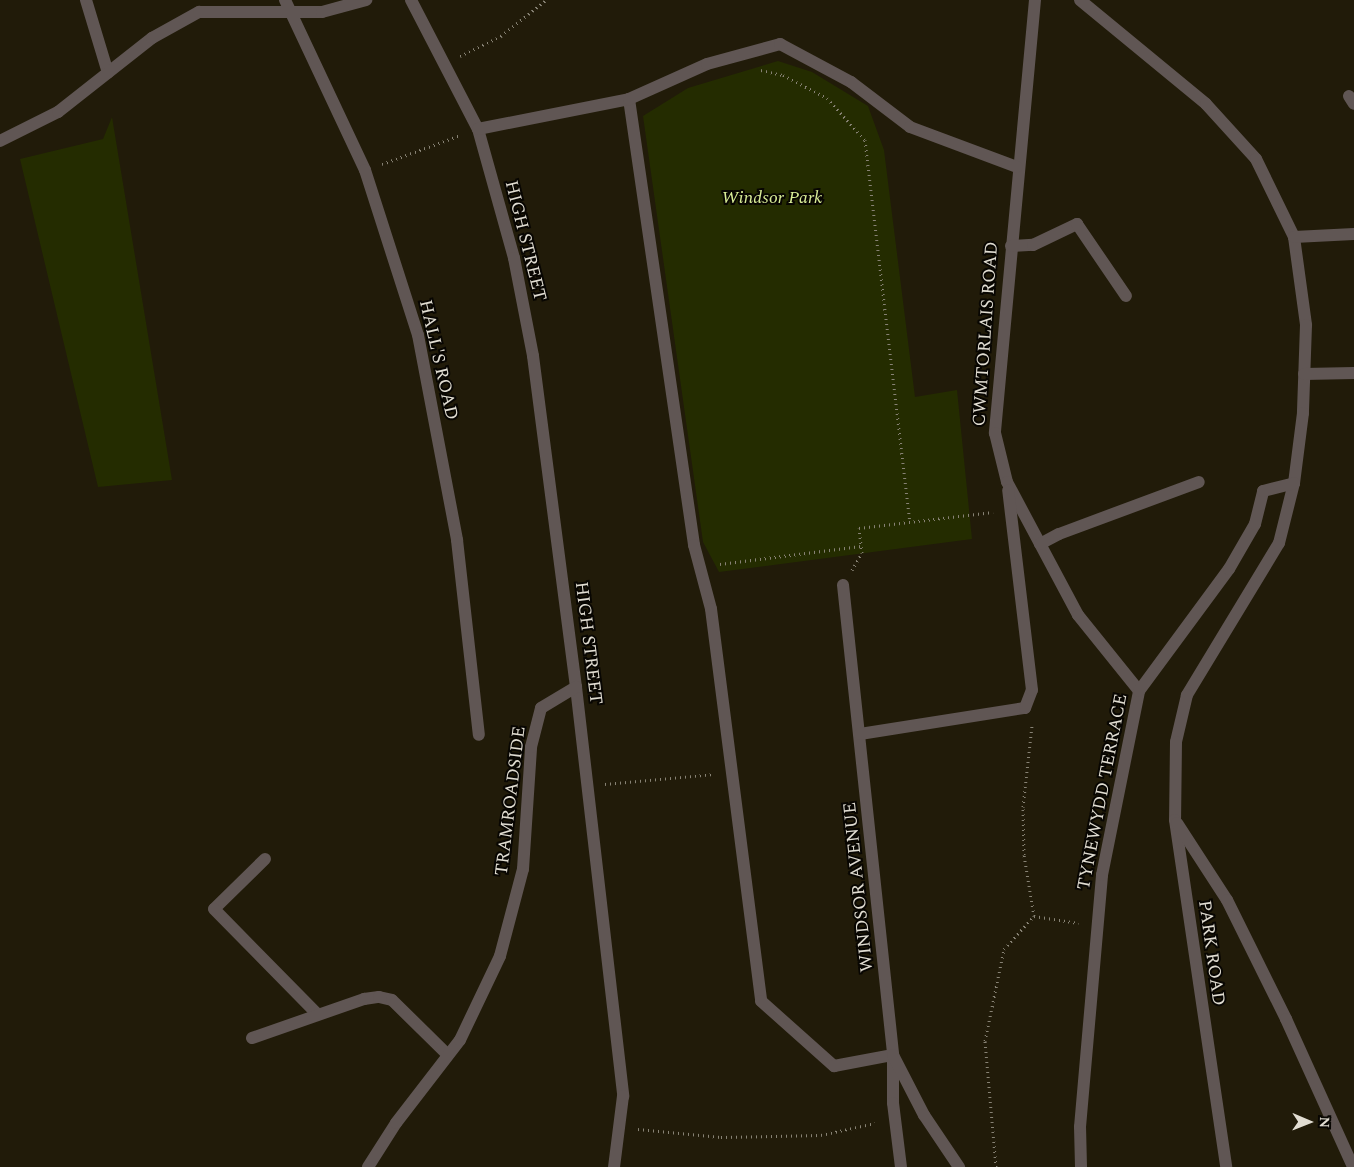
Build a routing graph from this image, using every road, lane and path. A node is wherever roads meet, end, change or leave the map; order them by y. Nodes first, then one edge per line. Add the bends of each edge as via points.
1 (86, 0) edge
2 (285, 0) edge
3 (366, 0) edge
4 (411, 0) edge
5 (546, 0) edge
6 (1034, 0) edge
7 (1080, 0) edge
8 (291, 12) junction
9 (744, 54) junction
10 (446, 62) junction
11 (108, 73) junction
12 (629, 99) junction
13 (478, 129) junction
14 (0, 141) edge
15 (1017, 167) junction
16 (365, 170) junction
17 (1354, 234) edge
18 (1294, 237) junction
19 (1011, 246) junction
20 (1126, 296) dead end
21 (1354, 373) edge
22 (1304, 374) junction
23 (1007, 482) junction
24 (1199, 482) dead end
25 (1294, 483) junction
26 (1010, 509) junction
27 (910, 522) junction
28 (1040, 544) junction
29 (861, 546) junction
30 (700, 567) junction
31 (843, 585) joint
32 (576, 687) junction
33 (1032, 690) junction
34 (1139, 692) junction
35 (860, 734) junction
36 (479, 735) dead end
37 (732, 773) junction
38 (588, 786) junction
39 (1175, 820) junction
40 (265, 859) dead end
41 (1034, 916) junction
42 (1098, 926) junction
43 (318, 1015) junction
44 (252, 1038) dead end
45 (448, 1055) junction
46 (893, 1055) junction
47 (895, 1119) junction
48 (619, 1127) junction
49 (368, 1167) edge
50 (614, 1167) edge
51 (901, 1167) edge
52 (959, 1167) edge
53 (996, 1167) edge
54 (1081, 1167) edge
55 (1226, 1167) edge
56 (1353, 1167) edge

1 - 11 street
2 - 8 street, HALL'S ROAD
3 - 8 street via 322,12
4 - 10 street, HIGH STREET
5 - 10 path via 501,36
6 - 15 street, CWMTORLAIS ROAD
7 - 18 street, PARK ROAD via 1206,104 1256,159
8 - 11 street via 199,12 152,38
8 - 16 street, HALL'S ROAD
9 - 12 street via 707,64
9 - 15 street via 780,44 851,82 910,127
9 - 27 path via 753,69 783,75 827,98 865,140
10 - 13 street, HIGH STREET
11 - 14 street via 58,112
12 - 13 street
12 - 30 street
13 - 16 path
13 - 32 street, HIGH STREET via 514,258 533,356
15 - 19 street, CWMTORLAIS ROAD
16 - 36 street, HALL'S ROAD via 418,335 457,540
17 - 18 street
18 - 22 street, PARK ROAD via 1306,325
19 - 20 street via 1033,245 1077,224
19 - 23 street, CWMTORLAIS ROAD via 995,433
21 - 22 street
22 - 25 street, PARK ROAD
23 - 26 street
23 - 28 street, CWMTORLAIS ROAD
24 - 28 street
25 - 34 street, TYNEWYDD TERRACE via 1263,491 1255,524 1229,569
25 - 39 street, PARK ROAD via 1279,543 1187,695 1176,742
26 - 27 path
26 - 33 street
27 - 29 path via 859,528
28 - 34 street, CWMTORLAIS ROAD via 1078,615
29 - 30 path
29 - 31 path via 862,553
30 - 37 street via 711,609
31 - 35 street, WINDSOR AVENUE
32 - 38 street, HIGH STREET
32 - 45 street, TRAMROADSIDE via 541,708 531,747 523,869 500,956 460,1040
33 - 35 street via 1025,708
33 - 41 path via 1032,744 1024,855
34 - 42 street, TYNEWYDD TERRACE via 1102,875
35 - 46 street, WINDSOR AVENUE
37 - 38 path
37 - 46 street via 761,1001 834,1066
38 - 48 street, HIGH STREET via 623,1096
39 - 55 street, PARK ROAD
39 - 56 street via 1231,908
40 - 43 street via 214,909
41 - 42 path
41 - 53 path via 1004,949 985,1042
42 - 54 street, TYNEWYDD TERRACE via 1080,1127
43 - 44 street
43 - 45 street via 364,999 392,1000
45 - 49 street, TRAMROADSIDE via 396,1123
46 - 47 street
46 - 52 street, WINDSOR AVENUE via 924,1115
47 - 48 path via 821,1134 721,1137
47 - 51 street
48 - 50 street, HIGH STREET

